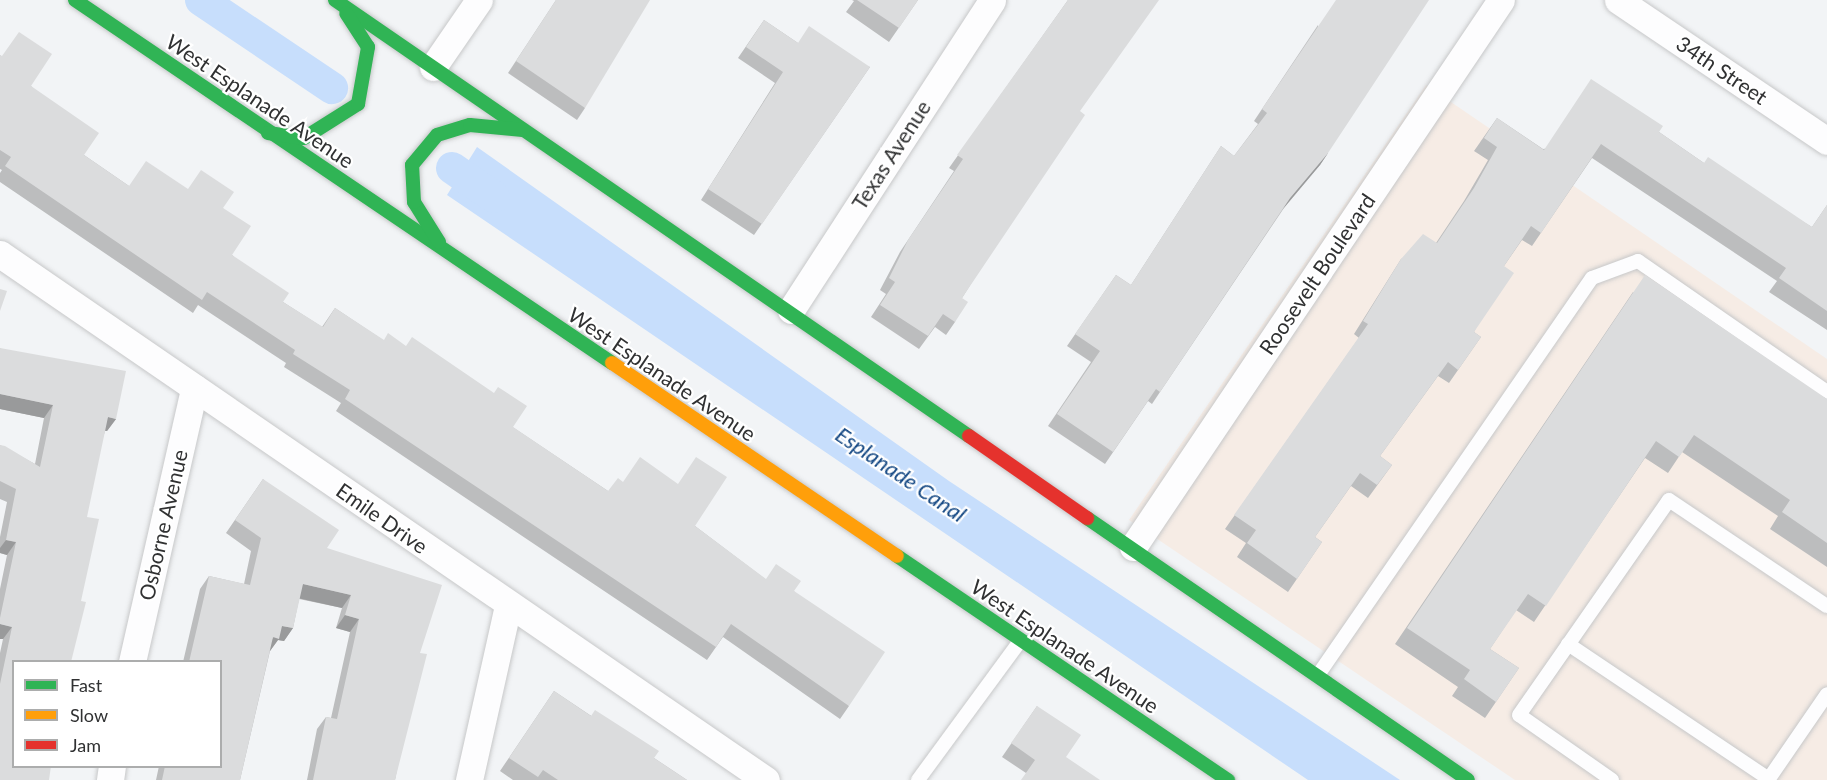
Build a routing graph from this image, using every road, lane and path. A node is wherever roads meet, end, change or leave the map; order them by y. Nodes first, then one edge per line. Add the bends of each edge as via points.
1 (75, 0) edge
2 (479, 0) edge
3 (992, 0) edge
4 (1501, 0) edge
5 (1618, 0) edge
6 (337, 1) edge
7 (433, 67) junction
8 (528, 130) junction
9 (268, 133) junction
10 (1827, 141) edge
11 (446, 253) junction
12 (0, 254) edge
13 (791, 310) junction
14 (194, 388) junction
15 (1827, 392) edge
16 (1133, 547) junction
17 (508, 605) junction
18 (1827, 606) edge
19 (1020, 641) junction
20 (1568, 644) junction
21 (132, 660) edge
22 (1317, 675) junction
23 (1824, 704) edge
24 (1769, 779) edge
25 (470, 780) edge
26 (766, 780) edge
27 (918, 780) edge
28 (1228, 780) edge
29 (1468, 780) edge
30 (1612, 780) edge

1 - 9 main road, West Esplanade Avenue
2 - 7 street
3 - 13 street, Texas Avenue
4 - 16 street, Roosevelt Boulevard
5 - 10 street, 34th Street
6 - 7 main road
6 - 9 main road via 368,47 358,104 304,138
7 - 8 main road
8 - 11 main road via 470,125 436,135 411,165 414,202
8 - 13 main road
9 - 11 main road, West Esplanade Avenue
11 - 19 main road, West Esplanade Avenue
12 - 14 street, Emile Drive
13 - 16 main road
14 - 17 street, Emile Drive
14 - 21 street, Osborne Avenue
15 - 22 lane via 1638,261 1592,278
16 - 22 main road
17 - 25 street
17 - 26 street, Emile Drive
18 - 20 lane via 1669,500
19 - 27 lane
19 - 28 main road, West Esplanade Avenue
20 - 24 lane
20 - 30 lane via 1519,715
22 - 29 main road
23 - 24 lane

